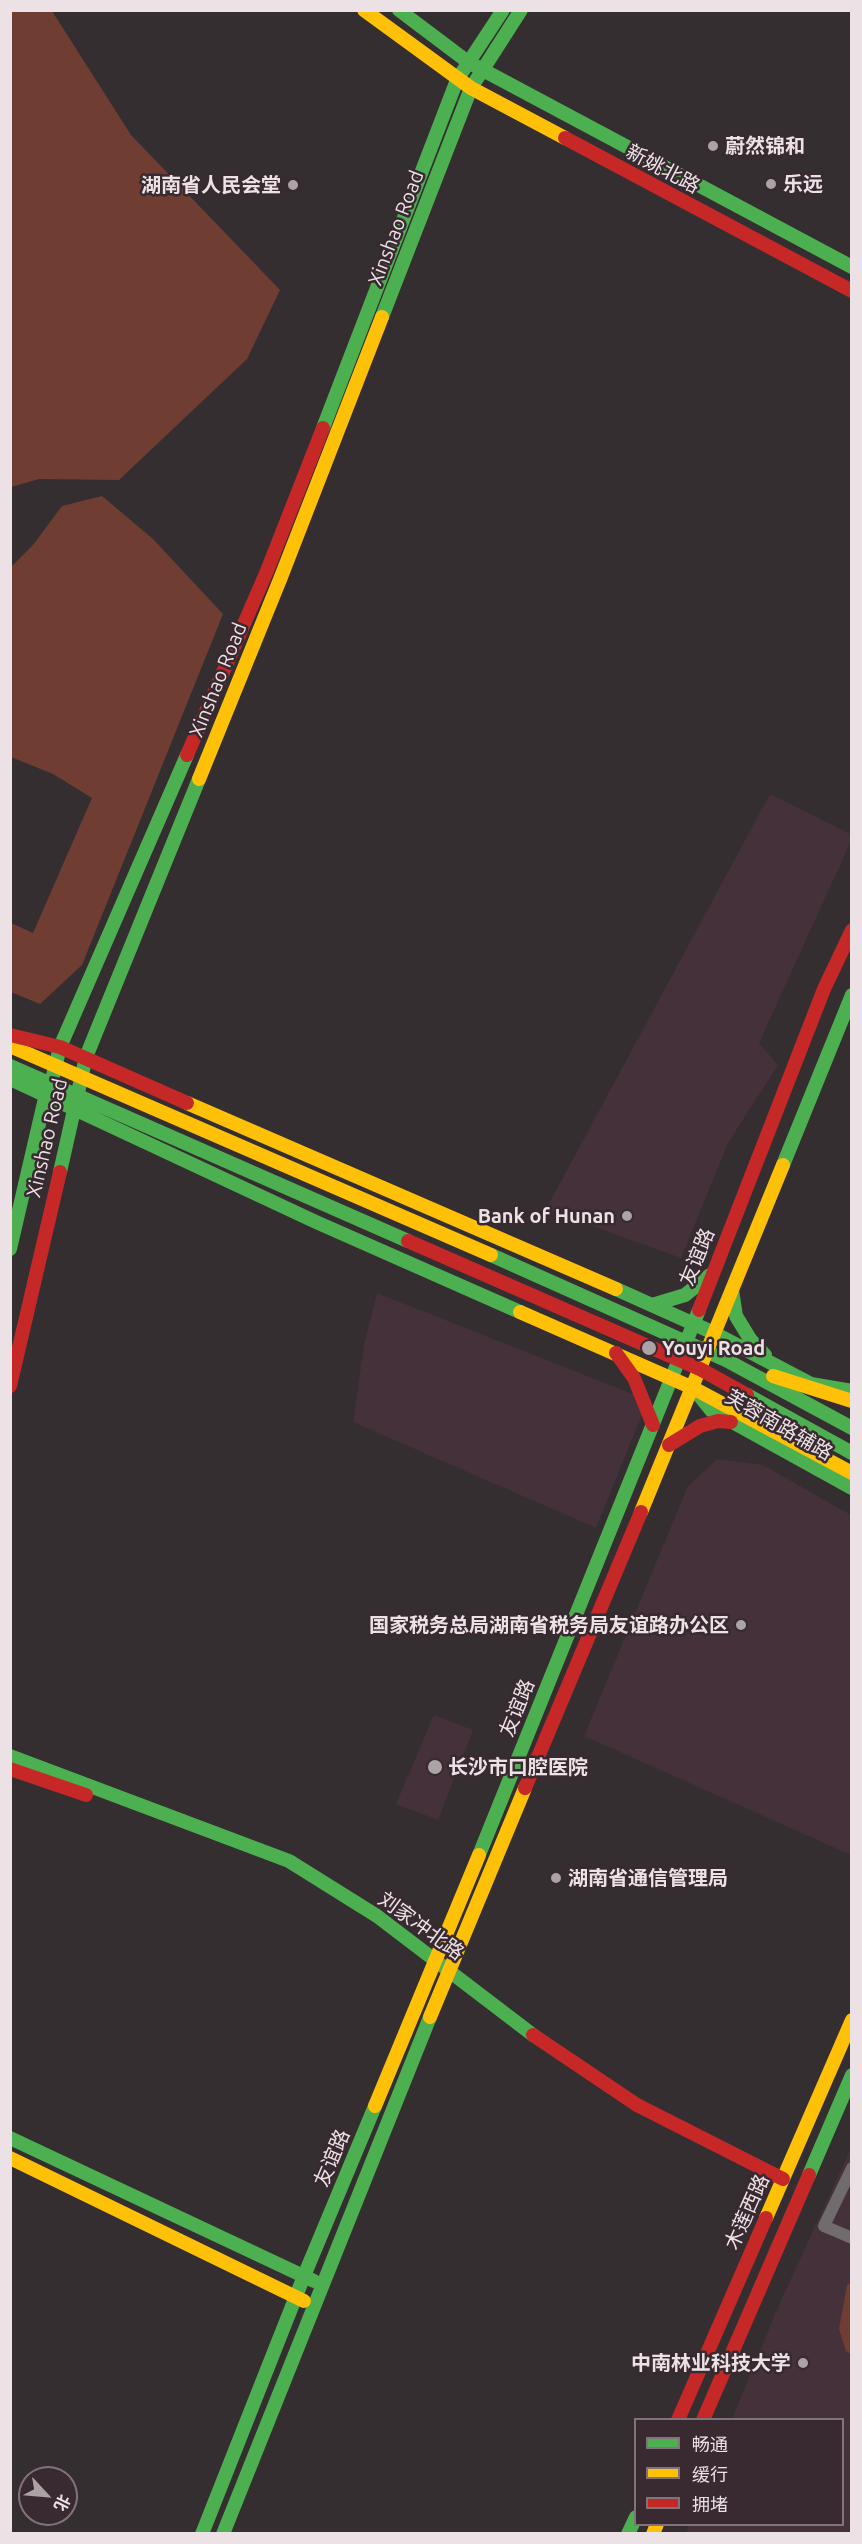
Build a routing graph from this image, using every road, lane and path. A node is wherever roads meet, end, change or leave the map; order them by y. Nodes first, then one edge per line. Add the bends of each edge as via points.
1 (364, 10) edge
2 (399, 10) edge
3 (502, 10) edge
4 (521, 10) edge
5 (468, 62) junction
6 (482, 68) junction
7 (458, 80) junction
8 (471, 88) junction
9 (852, 267) edge
10 (852, 291) edge
11 (852, 930) edge
12 (852, 995) edge
13 (10, 1035) edge
14 (10, 1046) edge
15 (60, 1047) junction
16 (85, 1060) junction
17 (10, 1066) edge
18 (56, 1066) junction
19 (81, 1078) junction
20 (10, 1079) edge
21 (48, 1089) junction
22 (76, 1102) junction
23 (10, 1249) edge
24 (711, 1275) junction
25 (732, 1290) junction
26 (652, 1305) junction
27 (692, 1323) junction
28 (714, 1333) junction
29 (686, 1343) junction
30 (706, 1352) junction
31 (616, 1353) junction
32 (678, 1359) junction
33 (726, 1360) junction
34 (774, 1364) junction
35 (700, 1369) junction
36 (672, 1378) junction
37 (811, 1384) junction
38 (10, 1386) edge
39 (693, 1388) junction
40 (852, 1391) edge
41 (852, 1401) edge
42 (732, 1422) junction
43 (653, 1425) junction
44 (806, 1428) junction
45 (852, 1428) edge
46 (776, 1431) junction
47 (753, 1434) junction
48 (669, 1445) junction
49 (852, 1453) edge
50 (852, 1473) edge
51 (852, 1488) edge
52 (10, 1756) edge
53 (10, 1769) edge
54 (435, 1965) junction
55 (448, 1974) junction
56 (852, 2020) edge
57 (852, 2075) edge
58 (10, 2138) edge
59 (10, 2158) edge
60 (852, 2168) edge
61 (782, 2181) junction
62 (852, 2238) edge
63 (304, 2276) junction
64 (324, 2286) junction
65 (296, 2297) junction
66 (316, 2307) junction
67 (679, 2418) edge
68 (704, 2418) edge
69 (202, 2534) edge
70 (223, 2534) edge

1 - 7 main road, 新姚北路
2 - 5 main road, 新姚北路
3 - 5 main road, Xinshao Road
4 - 6 main road, Xinshao Road
5 - 6 main road, 新姚北路
5 - 7 main road, Xinshao Road
6 - 8 main road, Xinshao Road
6 - 9 main road, 新姚北路
7 - 8 main road, 新姚北路
7 - 15 main road, Xinshao Road via 267,571
8 - 10 main road, 新姚北路
8 - 16 main road, Xinshao Road via 281,577
11 - 24 main road, 友谊路 via 824,989
12 - 25 main road, 友谊路
13 - 15 main road
14 - 18 main road
15 - 16 main road
15 - 18 main road, Xinshao Road
16 - 19 main road, Xinshao Road
16 - 26 main road
17 - 21 main road
18 - 19 main road
18 - 21 main road, Xinshao Road
19 - 22 main road, Xinshao Road
19 - 29 main road via 333,1185
20 - 21 main road
21 - 22 main road
21 - 23 main road, Xinshao Road
22 - 31 main road via 316,1222
22 - 32 main road
22 - 38 main road, Xinshao Road
24 - 26 main road via 685,1295
24 - 27 main road, 友谊路
25 - 28 main road, 友谊路
25 - 34 main road via 736,1316 750,1339
26 - 27 main road
27 - 28 main road
27 - 29 main road, 友谊路
28 - 30 main road, 友谊路
28 - 34 main road
29 - 30 main road
29 - 32 main road, 友谊路
30 - 33 main road
30 - 35 main road, 友谊路
31 - 36 main road
31 - 43 main road via 634,1378
32 - 35 main road
32 - 36 main road, 友谊路
33 - 41 main road
33 - 45 main road
34 - 37 main road
35 - 39 main road, 友谊路
35 - 44 main road
36 - 39 main road
36 - 43 main road, 友谊路
37 - 40 main road
37 - 41 main road
39 - 42 main road, 芙蓉南路辅路 via 711,1410
39 - 46 main road
39 - 48 main road, 友谊路
42 - 47 main road, 芙蓉南路辅路
42 - 48 main road via 700,1426
43 - 54 main road, 友谊路
44 - 46 main road
44 - 49 main road
46 - 47 main road
46 - 50 main road
47 - 51 main road, 芙蓉南路辅路
48 - 55 main road, 友谊路
52 - 54 main road, 刘家冲北路 via 289,1860 376,1916
53 - 54 main road, 刘家冲北路 via 284,1870
54 - 55 main road, 刘家冲北路
54 - 63 main road, 友谊路
55 - 61 main road, 刘家冲北路 via 637,2105
55 - 64 main road, 友谊路
56 - 61 main road, 木莲西路
57 - 68 main road, 木莲西路
58 - 63 main road
59 - 65 main road
60 - 62 street via 824,2226
61 - 67 main road, 木莲西路
63 - 64 main road
63 - 65 main road, 友谊路
64 - 66 main road, 友谊路
65 - 66 main road
65 - 69 main road, 友谊路
66 - 70 main road, 友谊路

